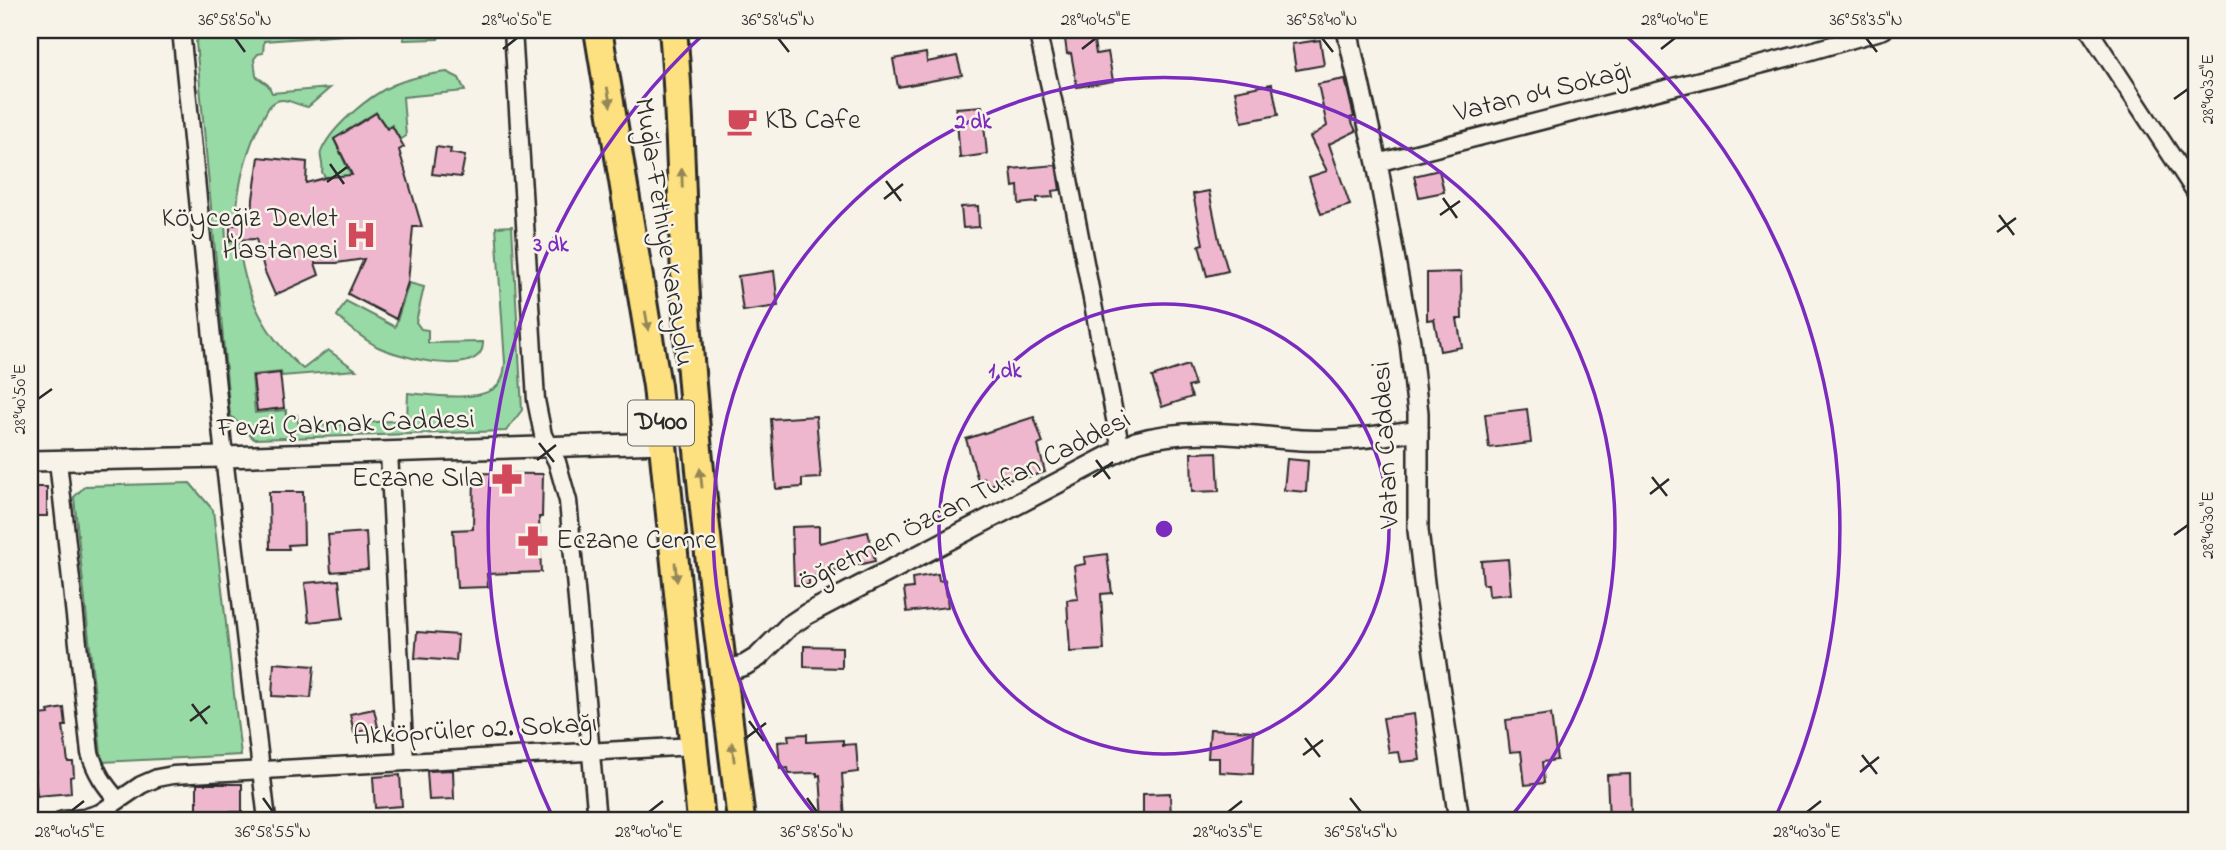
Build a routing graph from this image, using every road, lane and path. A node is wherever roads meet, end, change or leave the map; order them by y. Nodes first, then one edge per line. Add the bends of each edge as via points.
1 (181, 30) edge
2 (513, 30) edge
3 (598, 30) edge
4 (673, 30) edge
5 (1037, 30) edge
6 (1347, 30) edge
7 (1884, 30) edge
8 (2089, 30) edge
9 (1377, 163) junction
10 (2196, 193) edge
11 (1418, 430) junction
12 (663, 443) junction
13 (548, 447) junction
14 (1121, 450) junction
15 (389, 452) junction
16 (224, 457) junction
17 (30, 461) edge
18 (58, 461) junction
19 (723, 672) junction
20 (694, 746) junction
21 (590, 750) junction
22 (405, 762) junction
23 (260, 771) junction
24 (118, 800) junction
25 (62, 820) edge
26 (267, 820) edge
27 (597, 820) edge
28 (701, 820) edge
29 (741, 820) edge
30 (1459, 820) edge

1 - 16 street
2 - 13 street via 536,400
3 -> 12 highway, Muğla-Fethiye Karayolu / D400
19 -> 4 highway, Muğla-Fethiye Karayolu / D400 via 690,358
5 - 14 street
6 - 9 street, Vatan Caddesi
7 - 9 street, Vatan 04 Sokağı
8 - 10 street
9 - 11 street, Vatan Caddesi via 1410,342
11 - 14 street, Öğretmen Özcan Tufan Caddesi via 1346,440 1174,433
11 - 30 street, Vatan Caddesi via 1418,530
12 - 13 street, Fevzi Çakmak Caddesi
12 -> 20 highway, Muğla-Fethiye Karayolu / D400
13 - 15 street, Fevzi Çakmak Caddesi
13 - 21 street via 568,501
14 - 19 street, Öğretmen Özcan Tufan Caddesi via 807,614 758,657
15 - 16 street, Fevzi Çakmak Caddesi
15 - 22 street
16 - 18 street, Fevzi Çakmak Caddesi
16 - 23 street
17 - 18 street, Fevzi Çakmak Caddesi
18 - 24 street via 90,753 96,772
29 -> 19 highway, Muğla-Fethiye Karayolu / D400
20 - 21 street, Akköprüler 02. Sokağı
20 - 28 highway, Muğla-Fethiye Karayolu / D400
21 - 22 street, Akköprüler 02. Sokağı
21 - 27 street
22 - 23 street, Akköprüler 02. Sokağı
23 - 24 street, Akköprüler 02. Sokağı via 165,776
23 - 26 street
24 - 25 street, Akköprüler 02. Sokağı via 100,813

